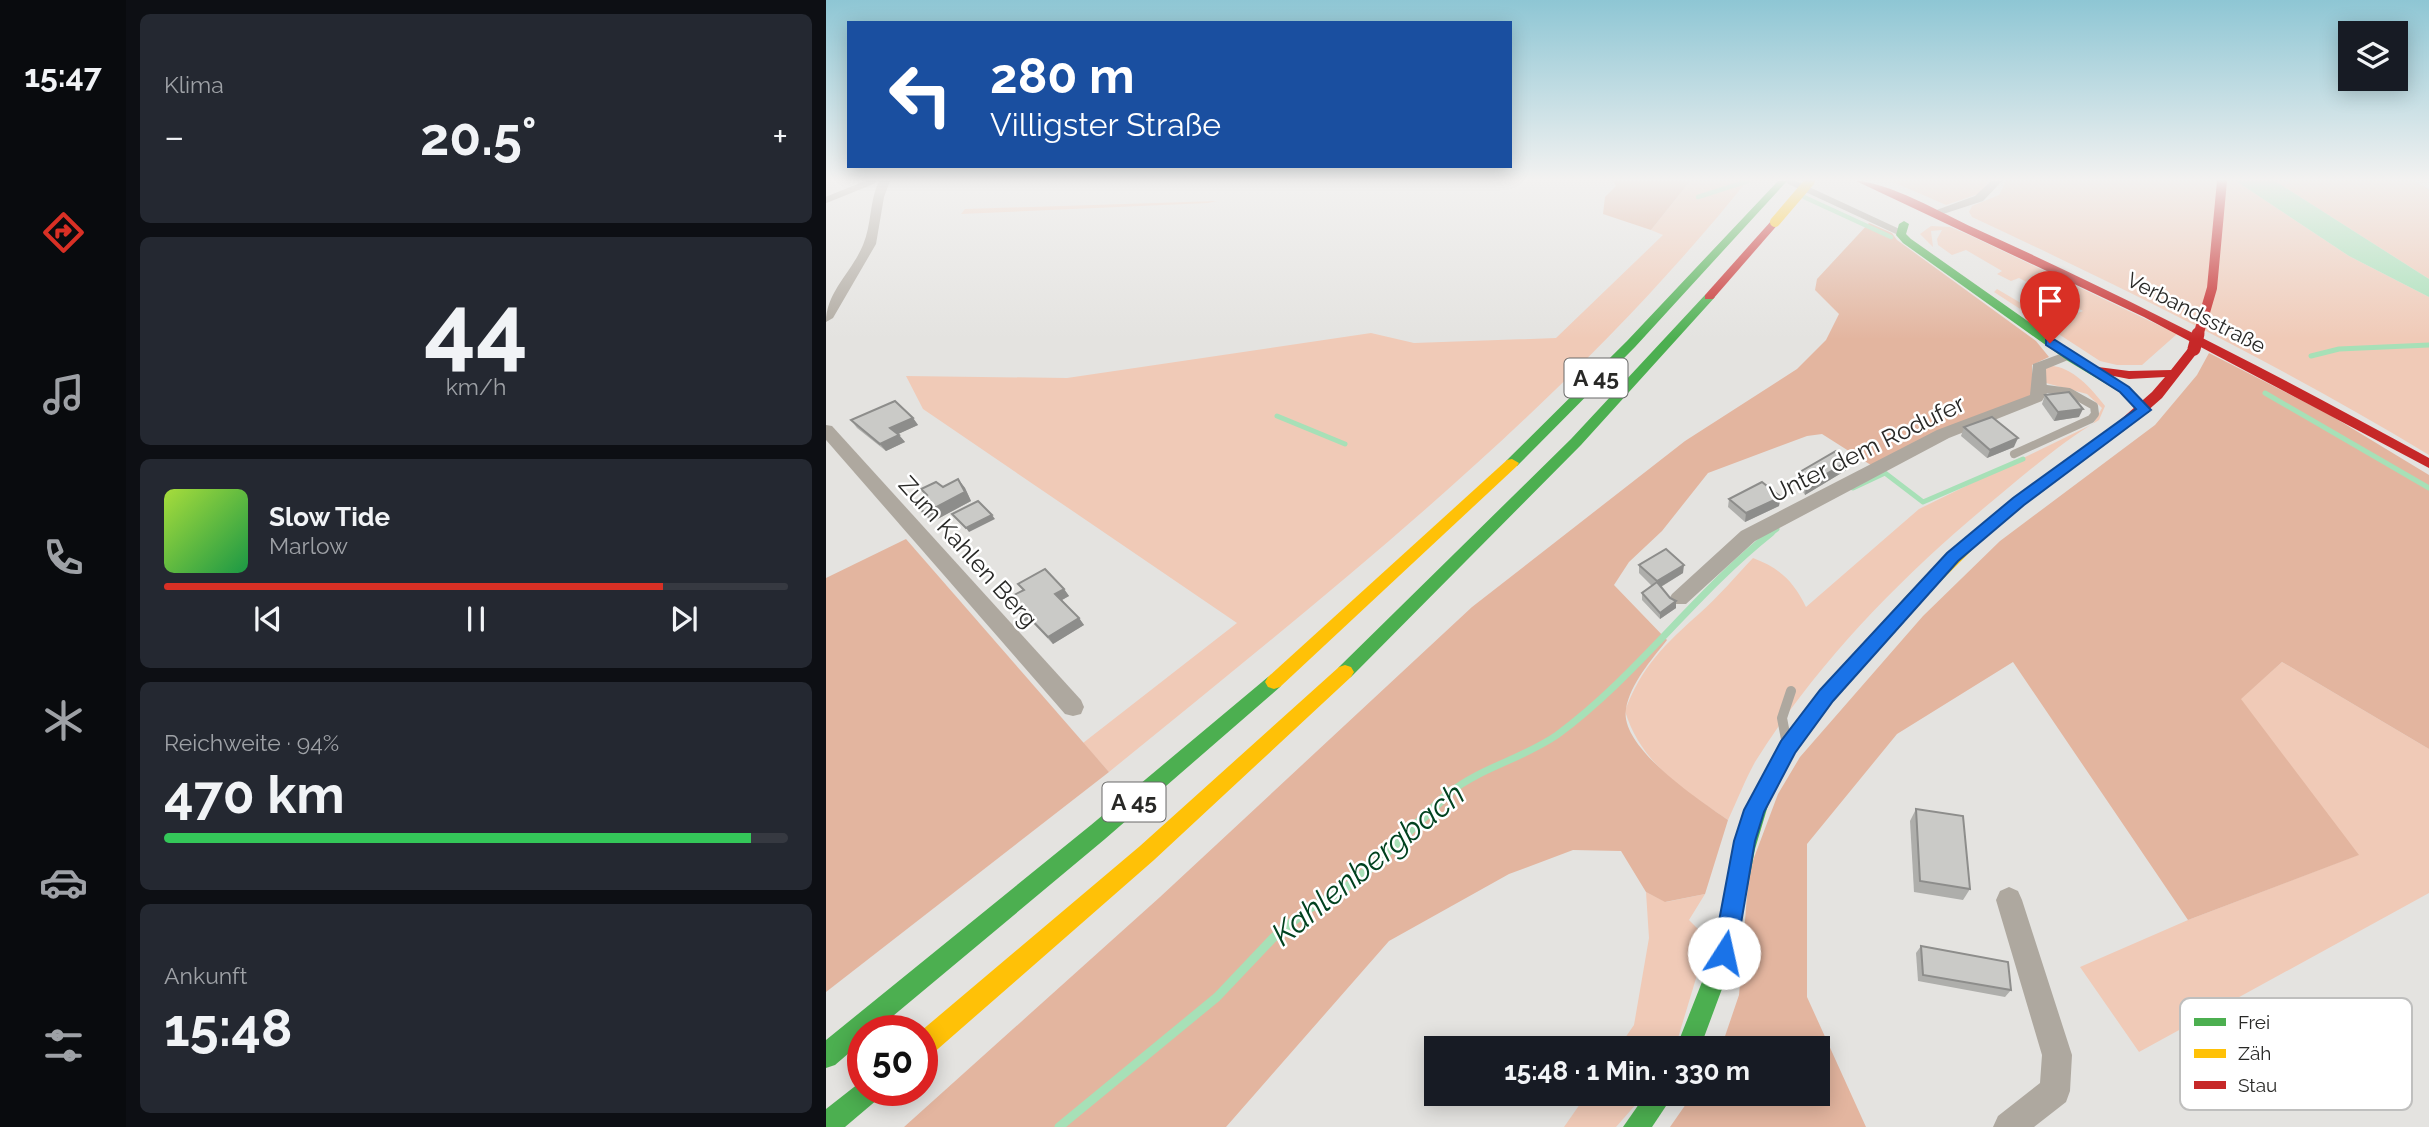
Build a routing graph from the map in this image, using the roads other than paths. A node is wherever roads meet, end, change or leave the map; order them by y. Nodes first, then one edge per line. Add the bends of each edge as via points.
1 (873, 234) edge
2 (1734, 234) edge
3 (1765, 234) edge
4 (1904, 234) edge
5 (1984, 234) edge
6 (2217, 234) edge
7 (829, 306) edge
8 (826, 318) edge
9 (2070, 356) junction
10 (2093, 369) junction
11 (2177, 373) junction
12 (2039, 388) junction
13 (2141, 412) junction
14 (826, 430) edge
15 (2014, 454) dead end
16 (2429, 464) edge
17 (1679, 599) dead end
18 (1791, 691) dead end
19 (1073, 707) dead end
20 (1788, 747) junction
21 (2009, 900) dead end
22 (938, 1031) edge
23 (1693, 1036) edge
24 (826, 1056) edge
25 (850, 1106) edge
26 (1652, 1106) edge
27 (826, 1126) edge
28 (1636, 1127) edge
29 (2009, 1127) edge

1 - 7 street
2 - 24 main road, A 45 via 1591,382 1363,603 1077,852
3 - 22 main road, A 45, bridge via 1574,445 1359,660
4 - 9 main road via 1907,241
5 - 16 main road, Verbandsstraße via 2222,348
6 - 11 main road, bridge via 2207,315 2194,349
7 - 8 street
9 - 10 main road
9 - 12 street, Unter dem Rodufer via 2038,367
9 - 13 main road via 2112,402
10 - 11 main road
10 - 13 main road via 2136,398
11 - 13 main road
12 - 15 lane via 2079,396 2094,406 2095,414
12 - 17 street, Unter dem Rodufer via 2036,398 1943,433 1748,536
13 - 20 main road via 2019,501 1952,557 1826,696
14 - 19 street, Zum Kahlen Berg
18 - 20 lane via 1782,718
20 - 23 main road via 1754,810 1724,953
21 - 29 street via 2057,1055 2055,1091
25 - 27 main road
26 - 28 main road

